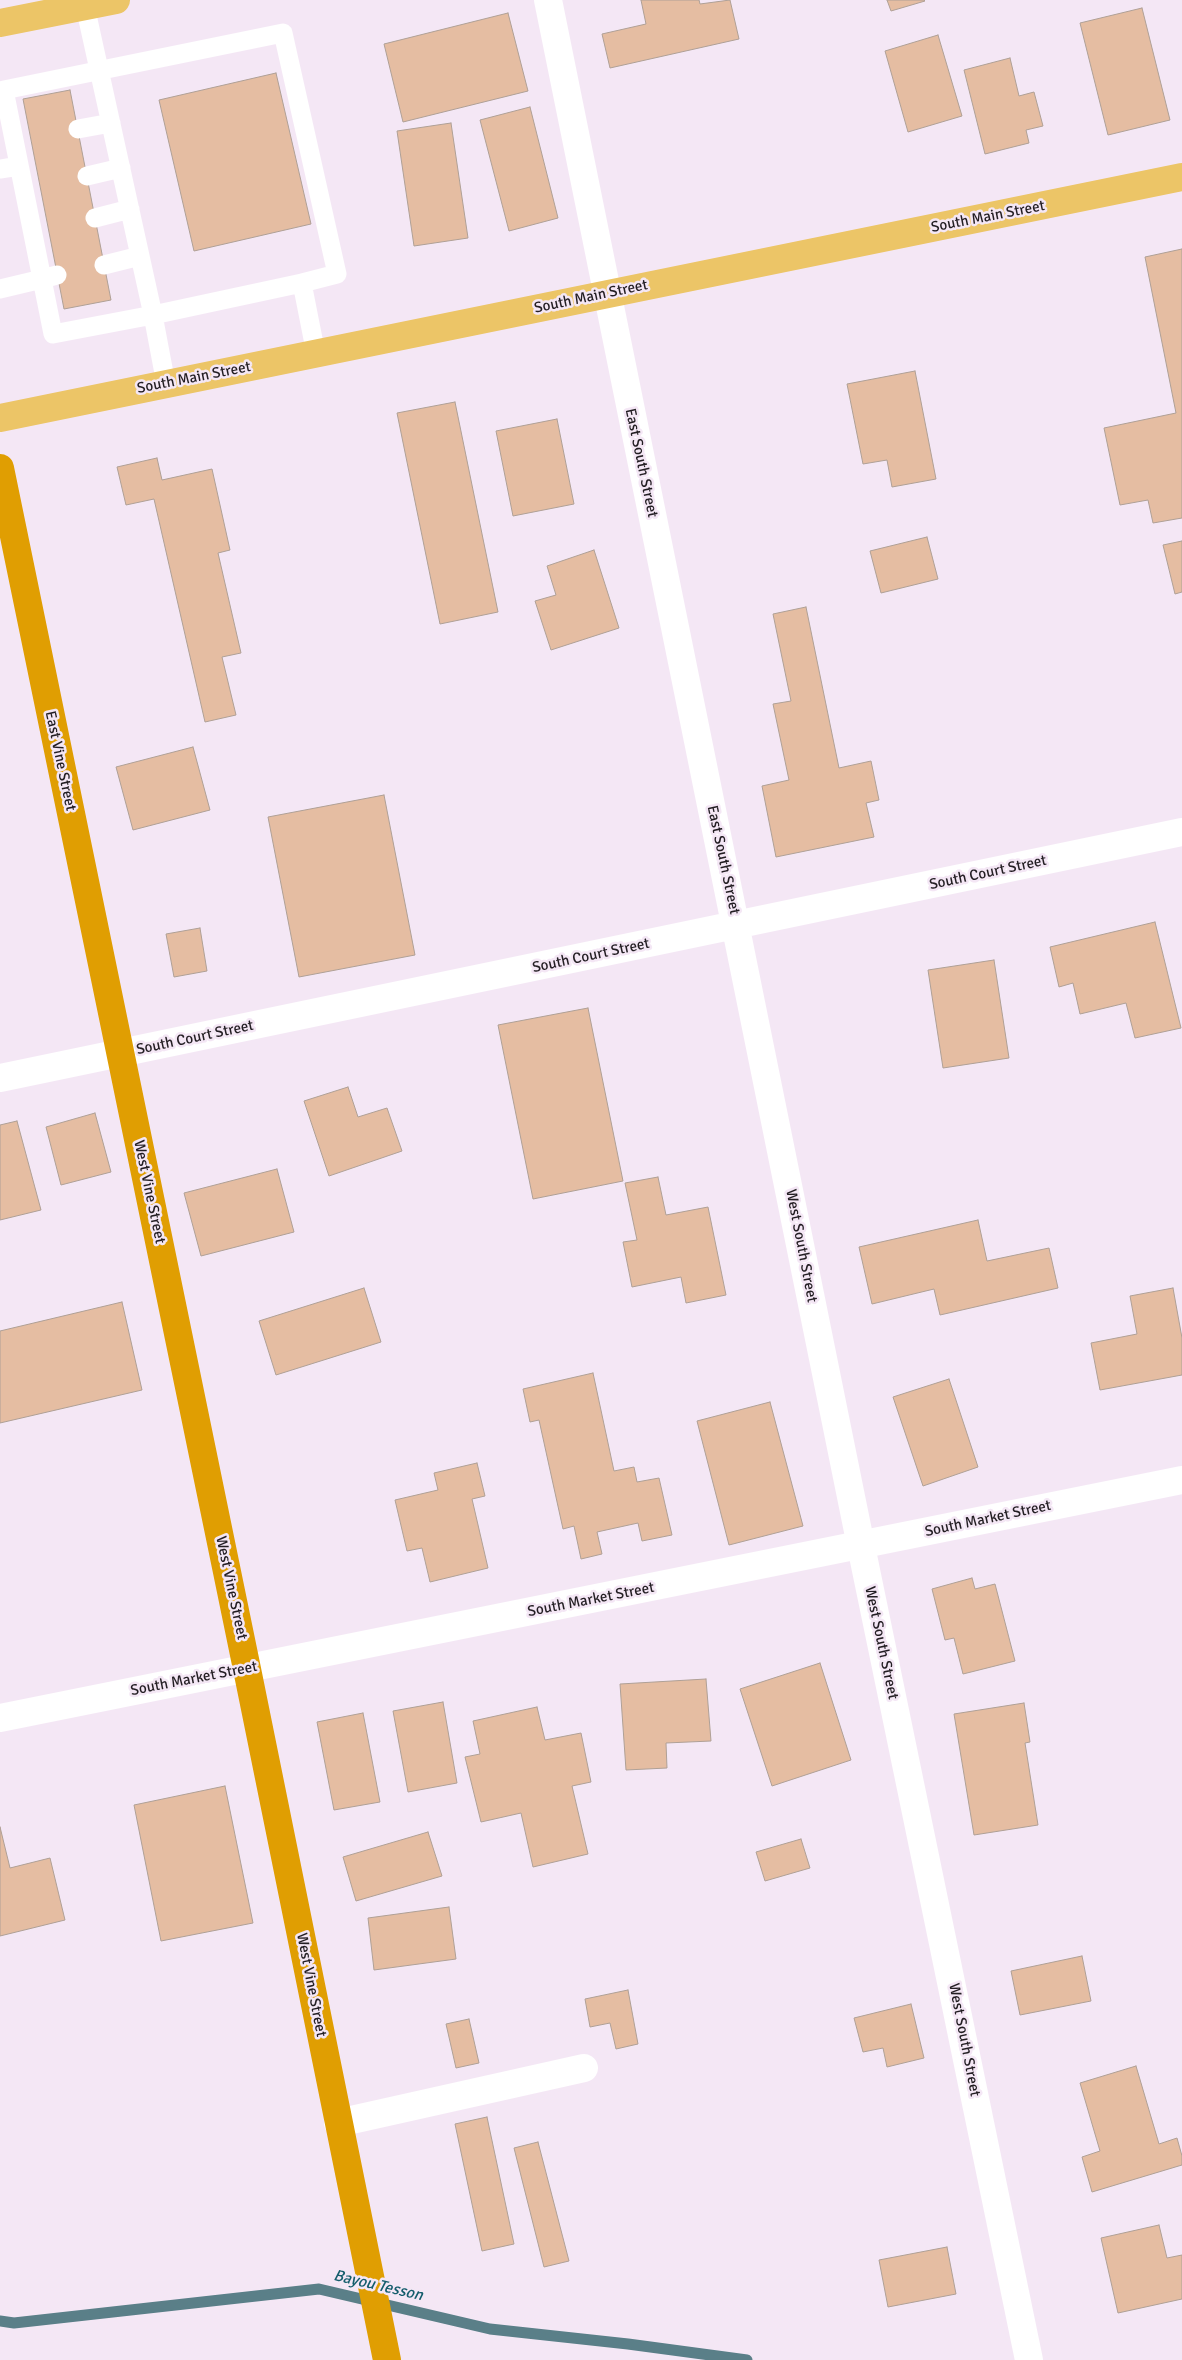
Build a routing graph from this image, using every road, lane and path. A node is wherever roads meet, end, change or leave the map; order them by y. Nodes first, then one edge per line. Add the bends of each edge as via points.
1 (116, 0) edge
2 (548, 0) edge
3 (85, 6) junction
4 (0, 23) edge
5 (99, 71) junction
6 (111, 123) junction
7 (78, 129) dead end
8 (19, 166) junction
9 (121, 168) junction
10 (0, 169) edge
11 (87, 176) dead end
12 (1182, 177) edge
13 (130, 210) junction
14 (95, 218) dead end
15 (140, 256) junction
16 (104, 265) dead end
17 (50, 277) junction
18 (302, 283) junction
19 (0, 288) edge
20 (606, 294) junction
21 (153, 315) junction
22 (316, 354) junction
23 (166, 384) junction
24 (0, 418) edge
25 (0, 468) edge
26 (1182, 832) edge
27 (737, 926) junction
28 (121, 1054) junction
29 (0, 1078) edge
30 (1182, 1480) edge
31 (861, 1546) junction
32 (247, 1669) junction
33 (0, 1718) edge
34 (584, 2068) dead end
35 (338, 2123) junction
36 (387, 2360) edge
37 (1029, 2360) edge

1 - 3 main road
2 - 20 street, East South Street
3 - 4 main road
3 - 5 lane
5 - 6 lane
5 - 8 lane via 4,90 22,140
5 - 18 lane via 283,33 337,274
6 - 7 lane
6 - 9 lane
8 - 10 lane
8 - 17 lane via 32,189
9 - 11 lane
9 - 13 lane
12 - 20 main road, South Main Street
13 - 14 lane
13 - 15 lane
15 - 16 lane
15 - 21 lane
17 - 19 lane
17 - 21 lane via 53,334
18 - 21 lane
18 - 22 lane
20 - 22 main road, South Main Street
20 - 27 street, East South Street
21 - 23 lane
22 - 23 main road, South Main Street
23 - 24 main road, South Main Street
25 - 28 highway, East Vine Street
26 - 27 street, South Court Street
27 - 28 street, South Court Street
27 - 31 street, West South Street
28 - 29 street, South Court Street
28 - 32 highway, West Vine Street
30 - 31 street, South Market Street
31 - 32 street, South Market Street
31 - 37 street, West South Street
32 - 33 street, South Market Street
32 - 35 highway, West Vine Street
34 - 35 street
35 - 36 highway, West Vine Street

